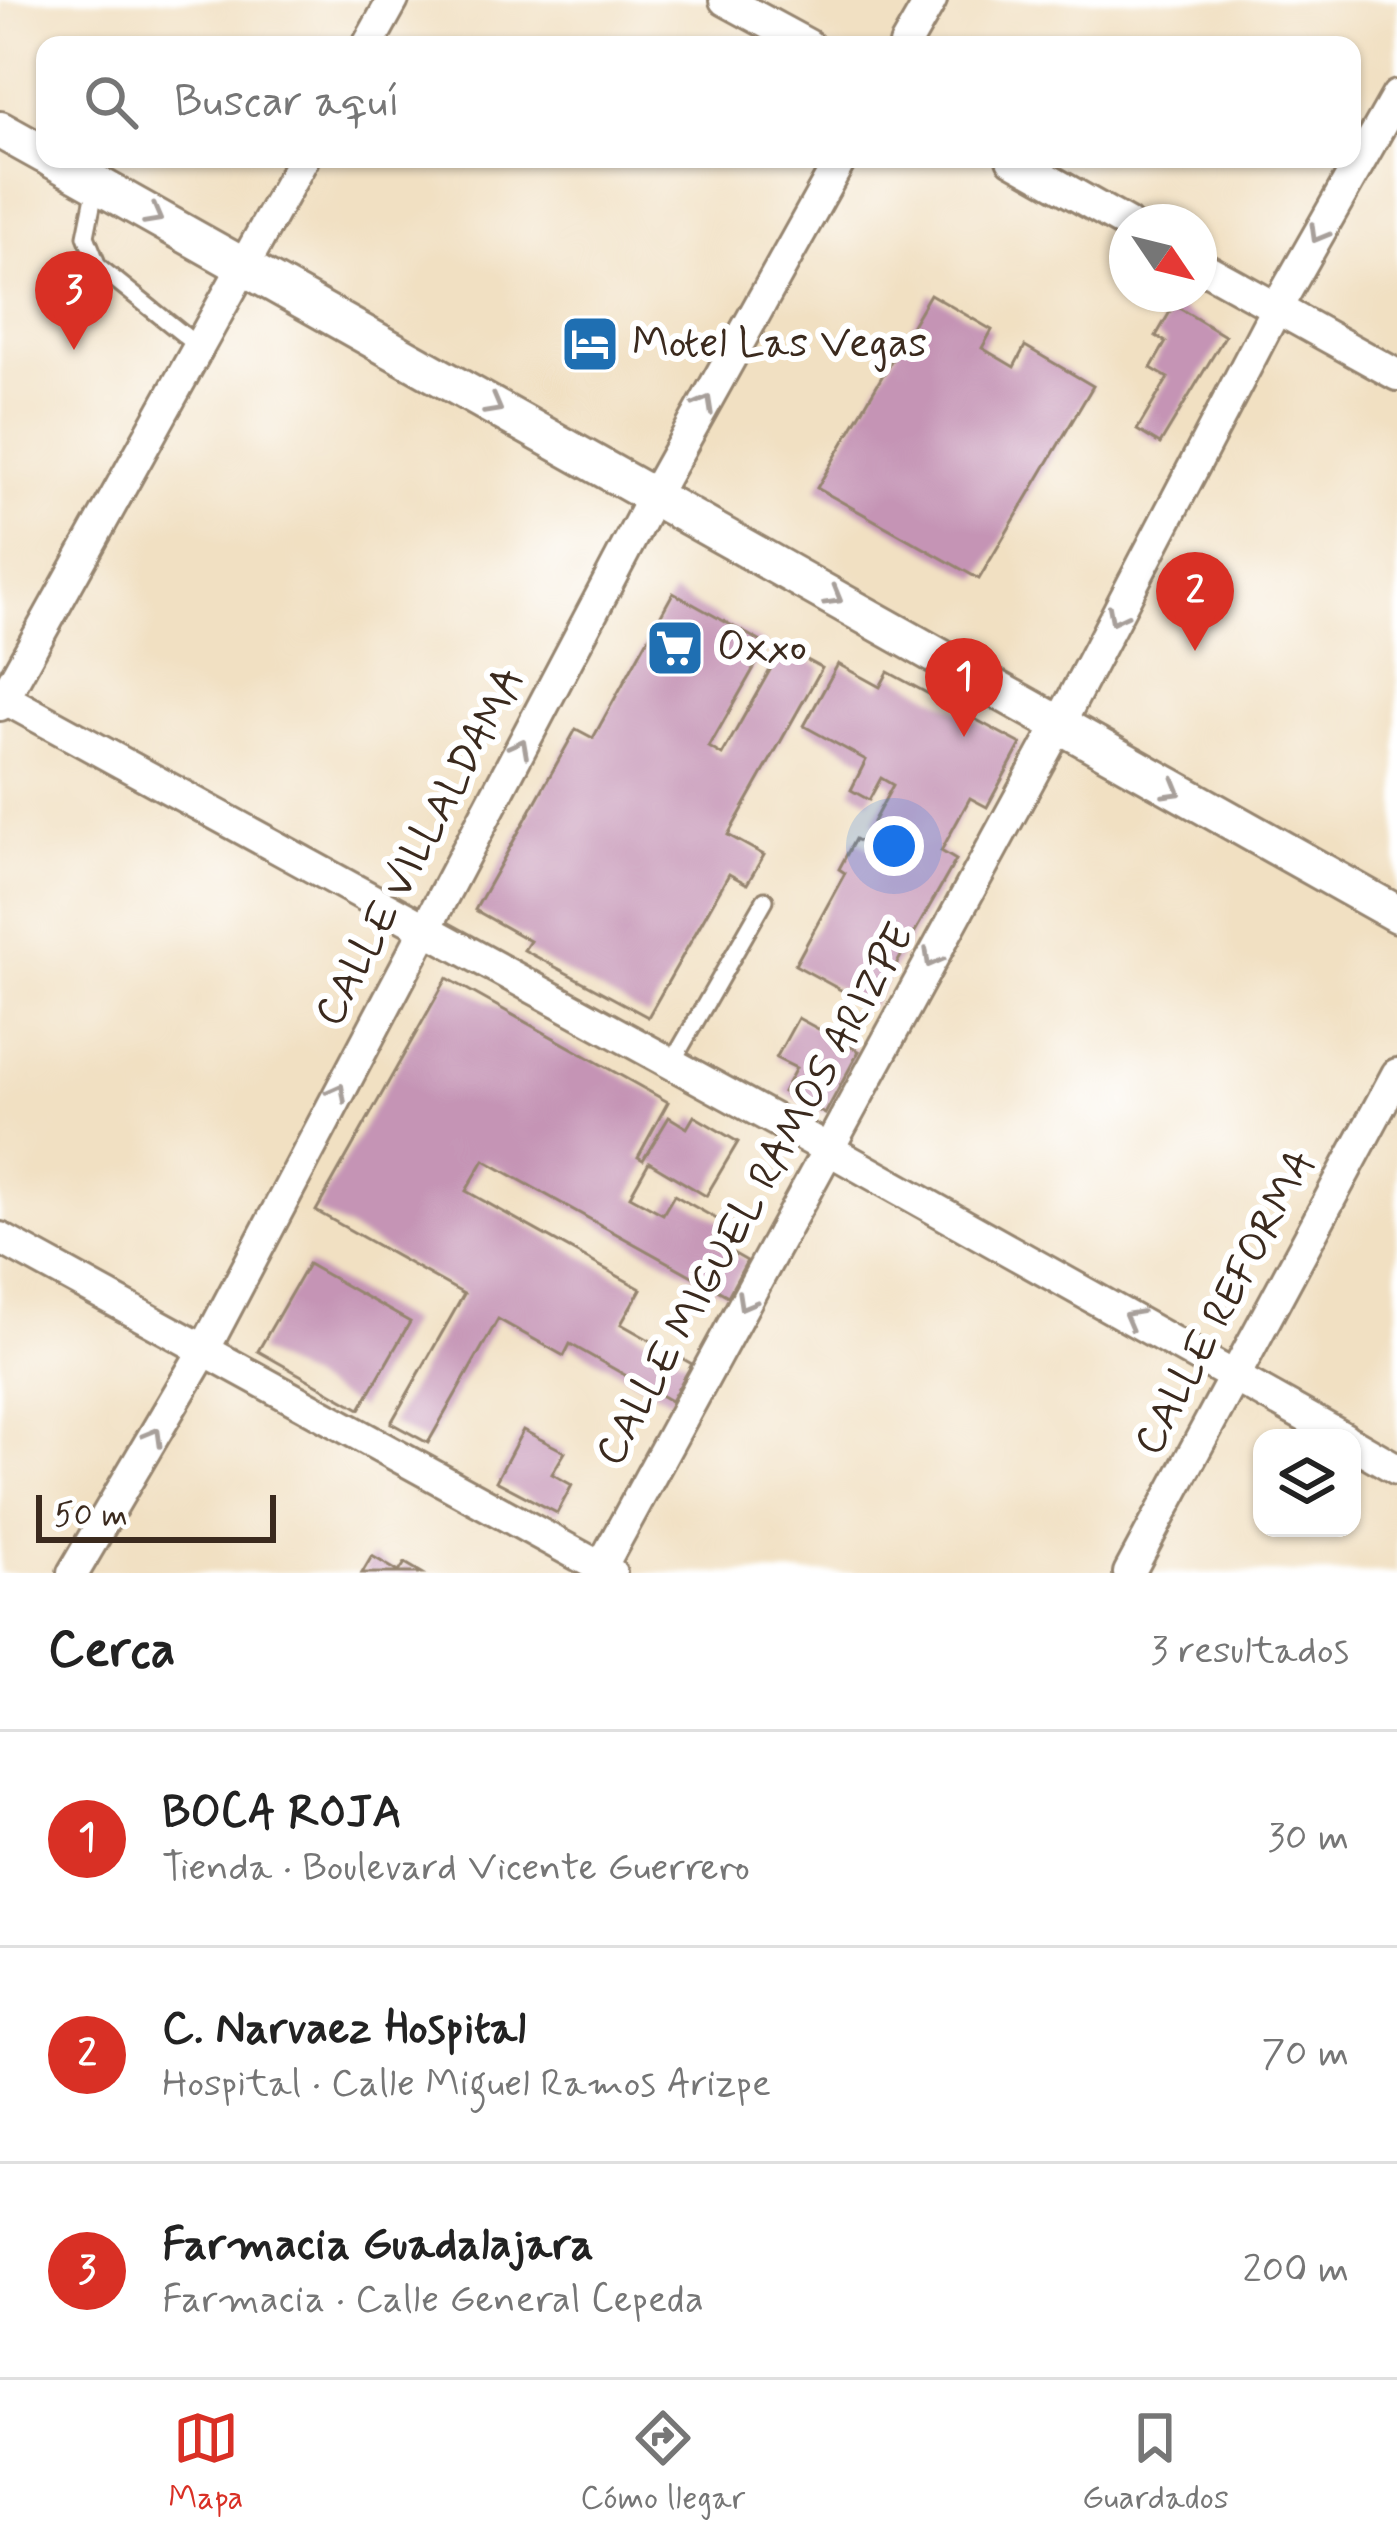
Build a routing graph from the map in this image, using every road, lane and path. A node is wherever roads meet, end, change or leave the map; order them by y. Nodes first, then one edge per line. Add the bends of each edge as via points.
1 (393, 0) edge
2 (725, 0) edge
3 (932, 0) edge
4 (373, 36) edge
5 (791, 36) edge
6 (910, 36) edge
7 (1397, 96) edge
8 (0, 130) edge
9 (36, 150) edge
10 (1361, 159) edge
11 (68, 168) edge
12 (298, 168) edge
13 (836, 168) edge
14 (1028, 168) edge
15 (1356, 168) edge
16 (96, 184) junction
17 (1109, 214) edge
18 (243, 266) junction
19 (1217, 275) edge
20 (1276, 309) junction
21 (199, 347) junction
22 (1397, 374) edge
23 (655, 495) junction
24 (1, 700) edge
25 (1059, 725) junction
26 (765, 900) dead end
27 (1397, 914) edge
28 (423, 931) junction
29 (670, 1066) junction
30 (1397, 1073) edge
31 (828, 1150) junction
32 (0, 1238) edge
33 (202, 1352) junction
34 (1235, 1375) junction
35 (1328, 1429) edge
36 (1361, 1448) edge
37 (1397, 1469) edge
38 (603, 1571) edge
39 (74, 1573) edge
40 (1129, 1573) edge

1 - 4 street
2 - 5 street
3 - 6 street
7 -> 10 street, CALLE MIGUEL RAMOS ARIZPE
8 - 9 street
11 - 16 street
12 - 18 street
23 -> 13 street, CALLE VILLALDAMA
14 - 17 street
15 -> 20 street, CALLE MIGUEL RAMOS ARIZPE
16 -> 18 street
16 - 21 lane via 86,236 98,266
18 - 21 street
18 -> 23 street
19 - 20 street
20 - 22 street
20 -> 25 street, CALLE MIGUEL RAMOS ARIZPE
21 - 24 street
23 -> 25 street
28 -> 23 street, CALLE VILLALDAMA
24 - 28 street
25 -> 27 street
25 -> 31 street, CALLE MIGUEL RAMOS ARIZPE
26 - 29 lane
28 - 29 street
33 -> 28 street, CALLE VILLALDAMA
29 - 31 street
30 - 34 street, CALLE REFORMA
34 -> 31 street
31 -> 38 street, CALLE MIGUEL RAMOS ARIZPE
32 - 33 street
33 - 38 street
39 -> 33 street, CALLE VILLALDAMA
34 - 35 street
34 - 40 street, CALLE REFORMA
36 - 37 street

